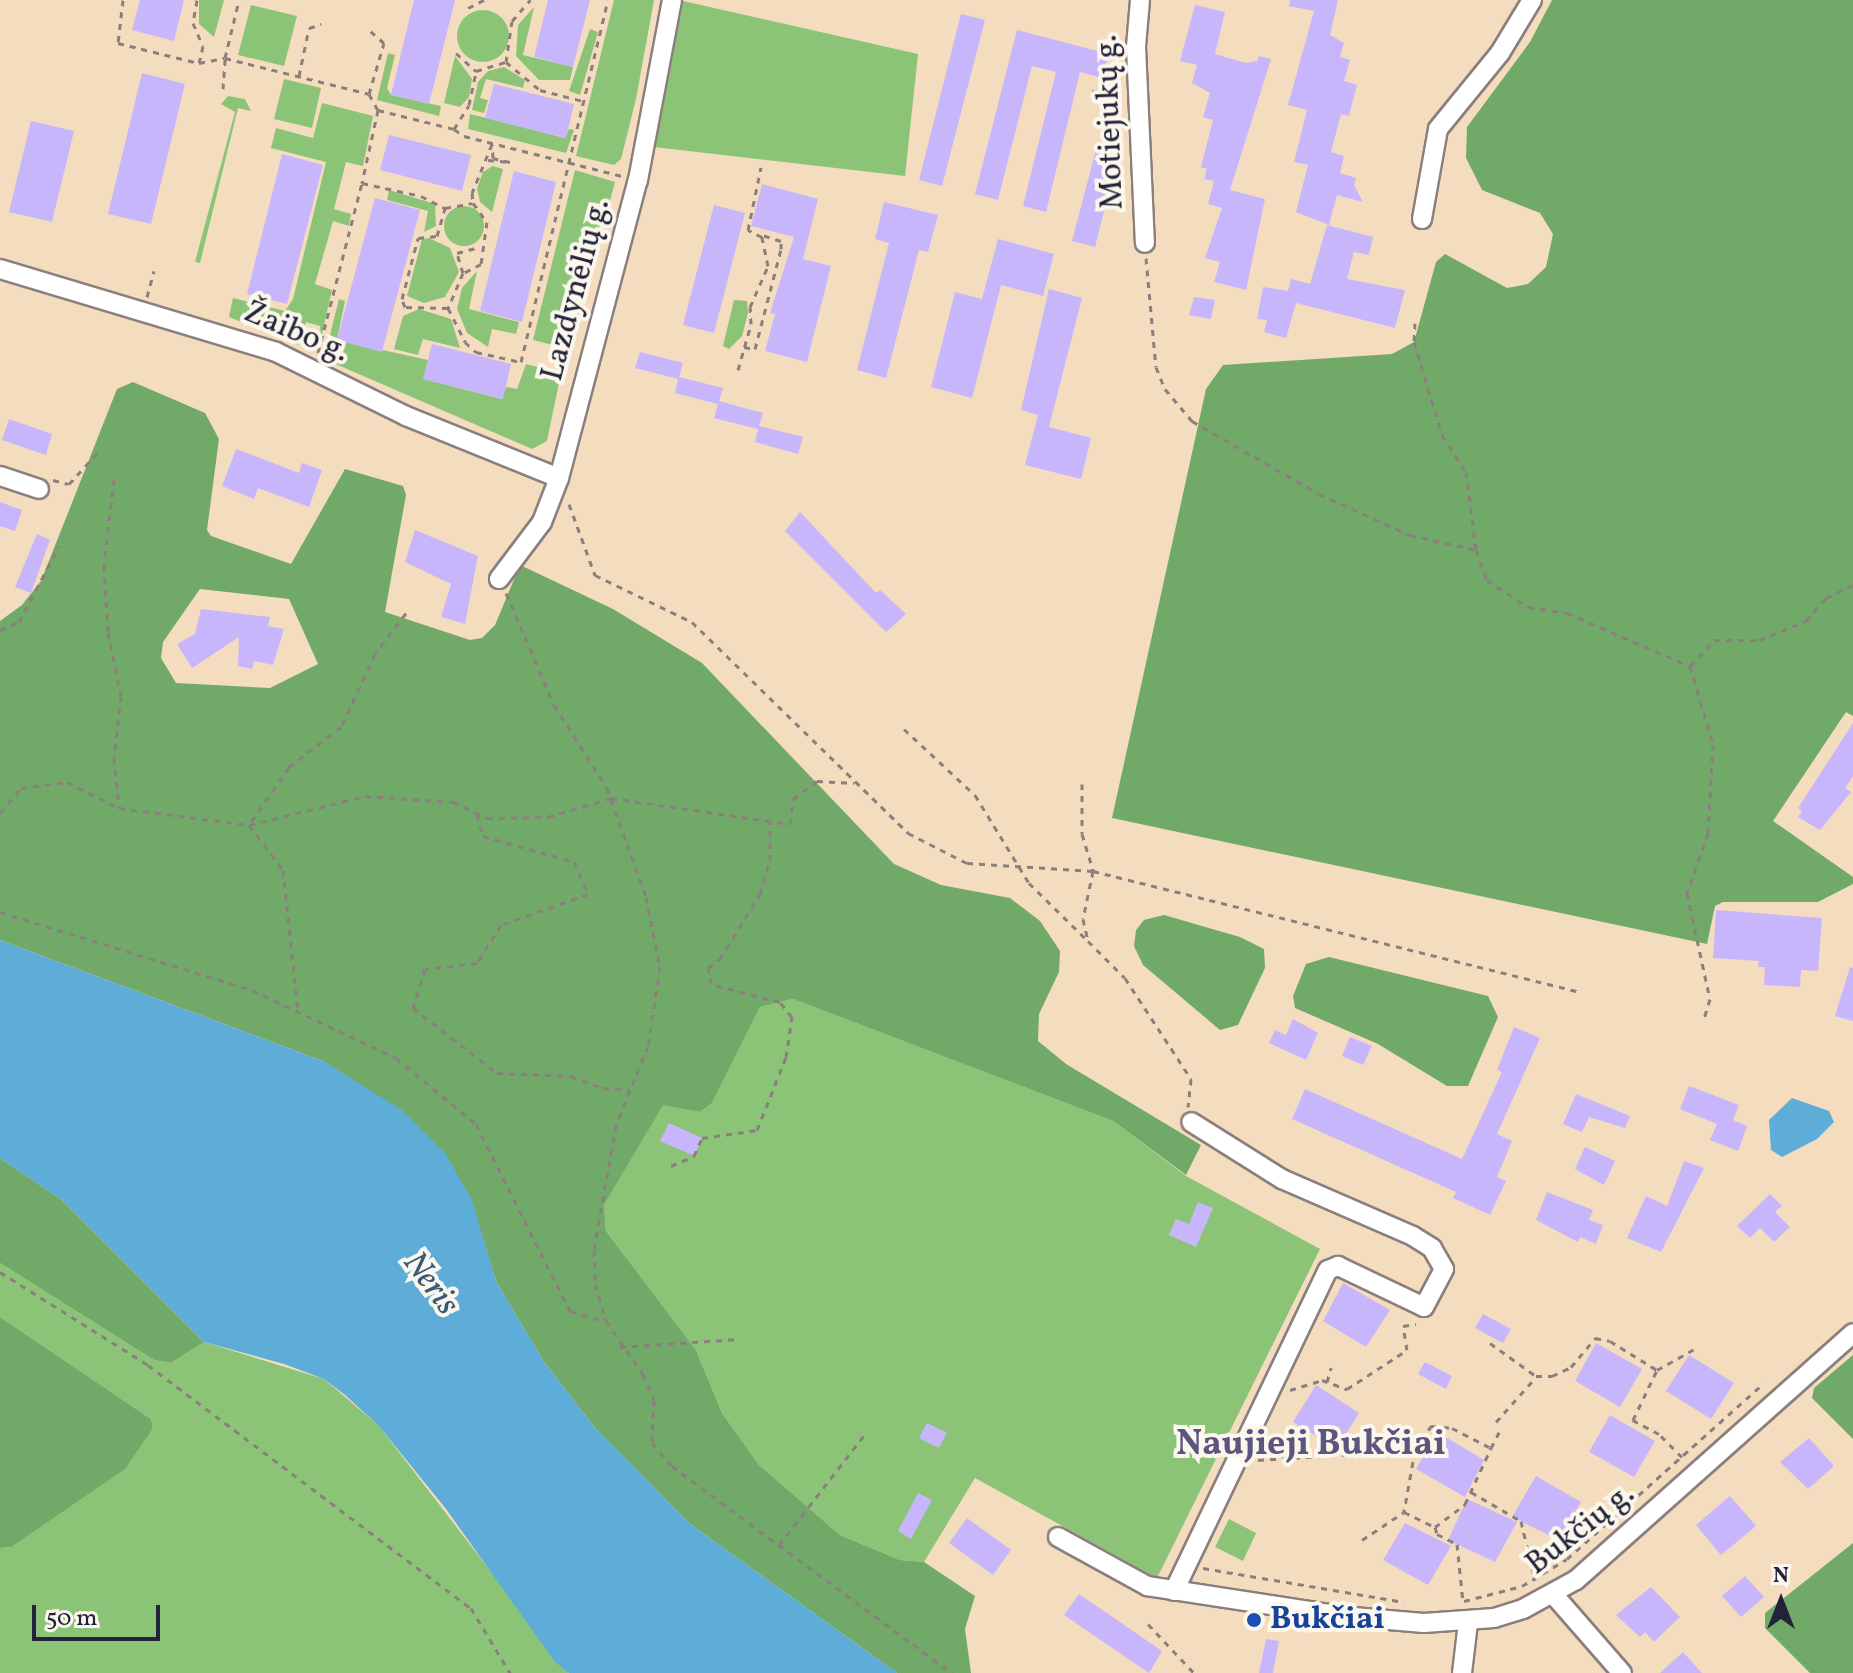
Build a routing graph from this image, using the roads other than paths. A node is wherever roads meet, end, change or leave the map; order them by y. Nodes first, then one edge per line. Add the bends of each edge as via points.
1 (672, 0) edge
2 (1140, 0) edge
3 (1532, 0) edge
4 (1422, 219) dead end
5 (1145, 243) road end
6 (0, 269) edge
7 (0, 476) edge
8 (559, 478) junction
9 (39, 489) road end
10 (499, 579) road end
11 (1191, 1122) road end
12 (1853, 1333) edge
13 (1058, 1537) dead end
14 (1174, 1591) junction
15 (1553, 1594) junction
16 (1468, 1623) junction
17 (1462, 1673) edge
18 (1622, 1673) edge

1 - 8 street, Lazdynėlių g. via 638,180
2 - 5 street, Motiejukų g. via 1136,47
3 - 4 street via 1500,53 1438,129
6 - 8 street, Žaibo g. via 244,341 406,416
7 - 9 street
8 - 10 street, Lazdynėlių g. via 542,522
11 - 14 street via 1282,1179 1432,1248 1443,1275 1424,1307 1333,1266
12 - 15 street, Bukčių g.
13 - 14 street, Bukčių g. via 1147,1586
14 - 16 street, Bukčių g. via 1342,1616
15 - 16 street, Bukčių g. via 1523,1609
15 - 18 street
16 - 17 street

